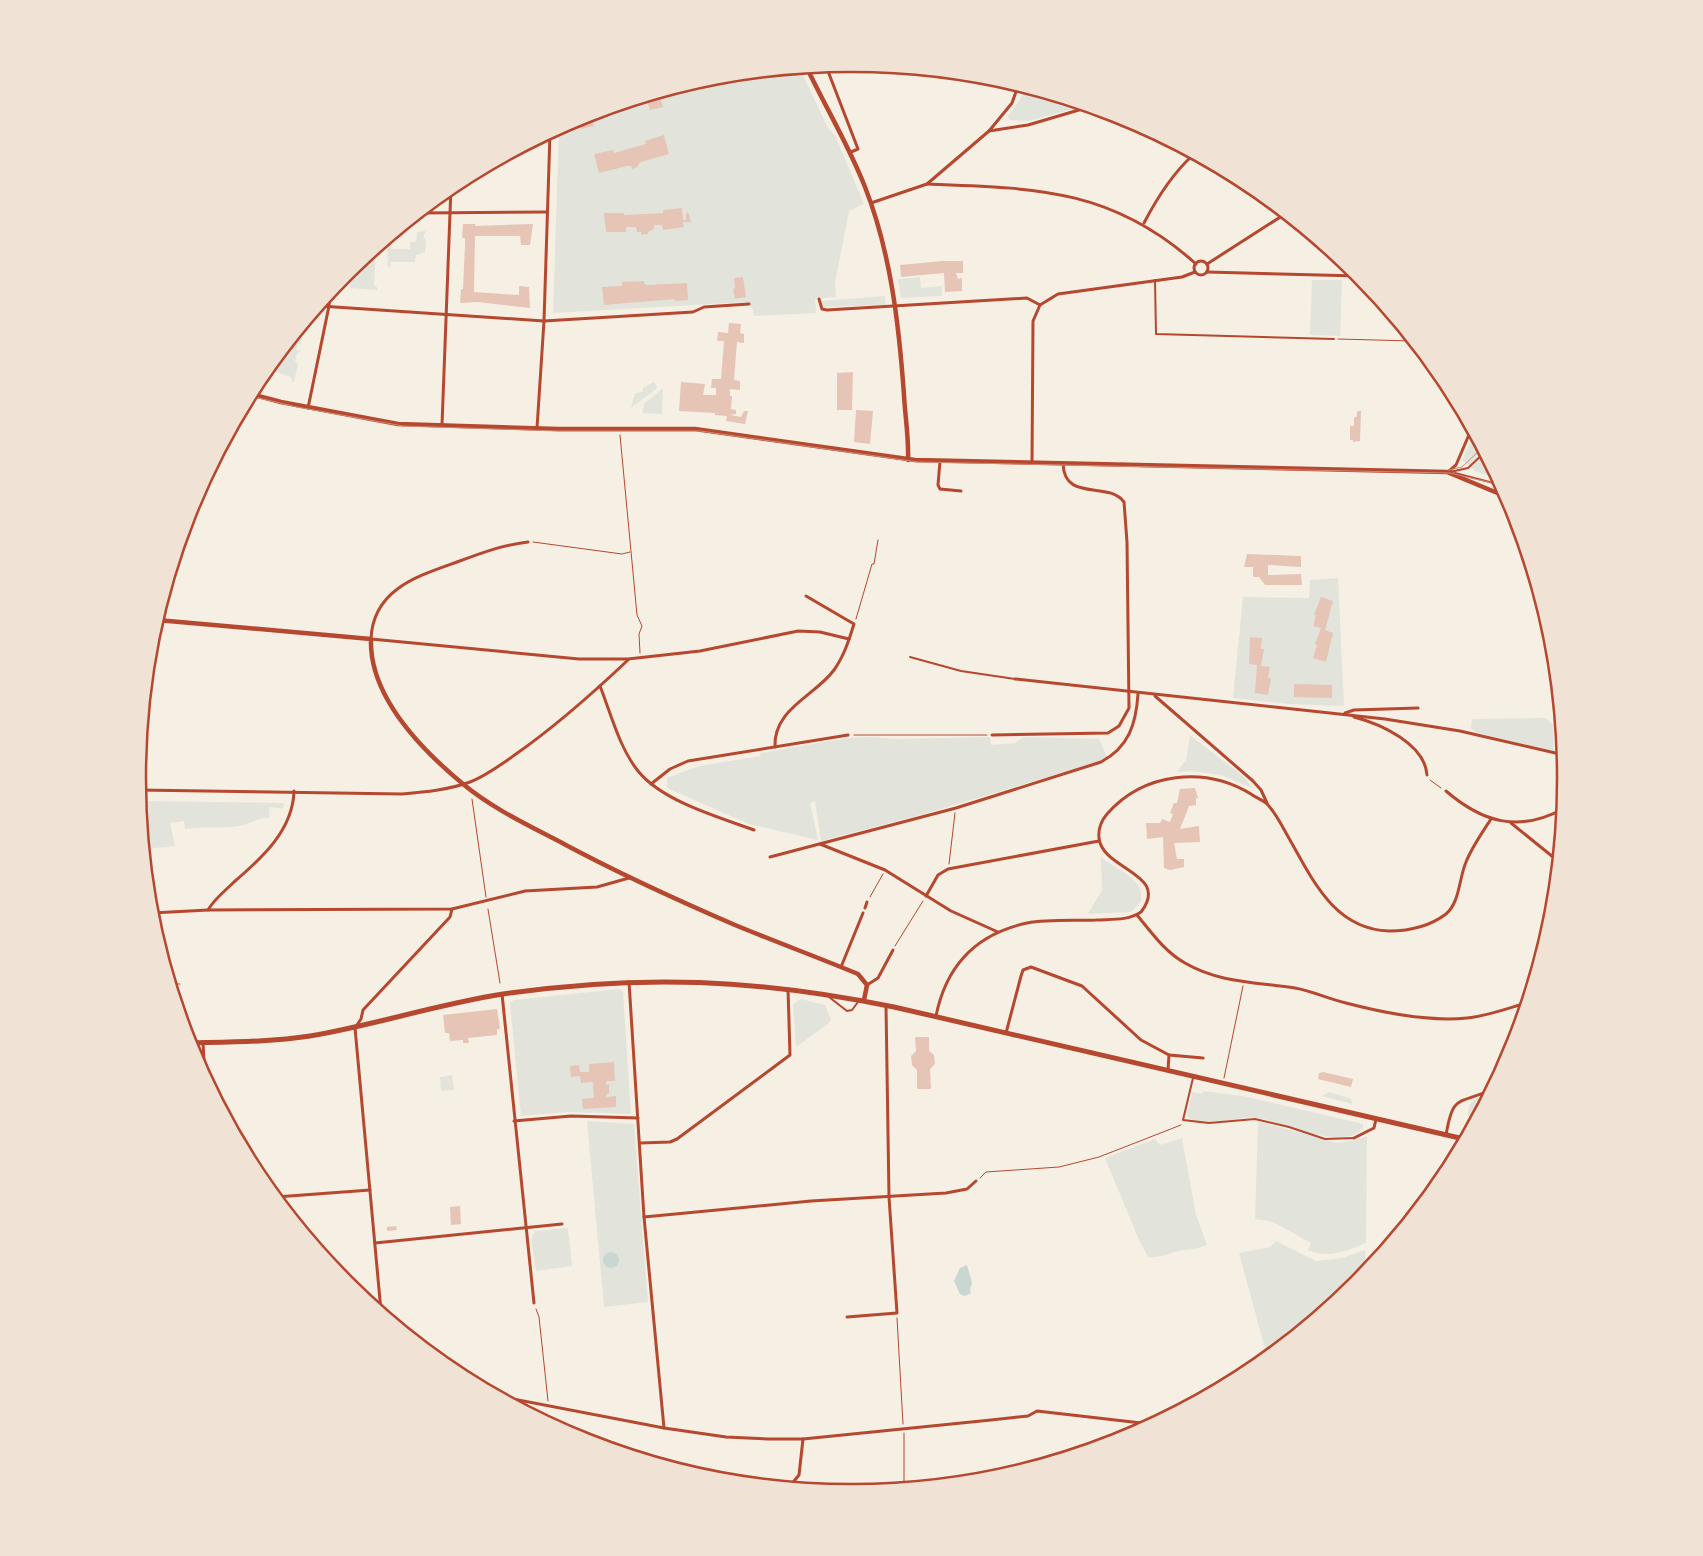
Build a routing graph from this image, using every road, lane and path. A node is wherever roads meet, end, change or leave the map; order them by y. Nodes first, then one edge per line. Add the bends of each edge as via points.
1 (829, 73) edge
2 (811, 74) edge
3 (1016, 93) edge
4 (1079, 110) edge
5 (989, 131) junction
6 (550, 140) edge
7 (851, 152) junction
8 (1189, 159) edge
9 (927, 184) junction
10 (451, 197) edge
11 (870, 203) junction
12 (547, 212) junction
13 (429, 213) edge
14 (451, 213) junction
15 (1280, 217) edge
16 (1144, 224) junction
17 (1196, 264) junction
18 (1207, 264) junction
19 (1195, 272) junction
20 (1207, 272) junction
21 (1346, 276) edge
22 (1155, 280) junction
23 (819, 299) dead end
24 (749, 304) dead end
25 (1040, 305) junction
26 (330, 306) joint
27 (894, 306) junction
28 (447, 314) junction
29 (544, 321) junction
30 (1334, 339) joint
31 (1404, 341) edge
32 (259, 396) edge
33 (308, 408) junction
34 (442, 426) junction
35 (537, 428) junction
36 (619, 429) junction
37 (1468, 437) edge
38 (1479, 457) edge
39 (908, 460) junction
40 (940, 461) junction
41 (1032, 463) junction
42 (1063, 464) junction
43 (1448, 472) junction
44 (1492, 483) edge
45 (961, 491) dead end
46 (1496, 492) edge
47 (878, 540) dead end
48 (528, 542) joint
49 (630, 552) junction
50 (806, 596) dead end
51 (164, 621) edge
52 (854, 624) junction
53 (371, 639) junction
54 (850, 639) junction
55 (910, 657) dead end
56 (640, 659) junction
57 (628, 660) junction
58 (1015, 679) joint
59 (600, 686) junction
60 (1129, 693) junction
61 (1138, 694) junction
62 (1155, 696) junction
63 (1418, 708) dead end
64 (1342, 714) junction
65 (848, 735) joint
66 (992, 735) joint
67 (775, 747) junction
68 (1556, 754) edge
69 (1427, 775) joint
70 (463, 784) junction
71 (651, 784) junction
72 (470, 789) junction
73 (147, 790) edge
74 (294, 791) junction
75 (1446, 791) joint
76 (1268, 804) junction
77 (956, 808) junction
78 (1556, 812) edge
79 (1491, 820) junction
80 (1511, 822) junction
81 (754, 830) dead end
82 (1099, 841) junction
83 (820, 844) junction
84 (1552, 856) edge
85 (770, 857) dead end
86 (948, 869) junction
87 (883, 875) dead end
88 (629, 878) junction
89 (926, 896) junction
90 (487, 900) junction
91 (867, 902) joint
92 (865, 908) dead end
93 (452, 909) junction
94 (488, 909) dead end
95 (208, 910) junction
96 (863, 912) dead end
97 (159, 913) edge
98 (1137, 915) junction
99 (999, 932) junction
100 (892, 950) joint
101 (841, 968) junction
102 (629, 981) junction
103 (1243, 982) junction
104 (500, 983) dead end
105 (177, 984) edge
106 (180, 984) dead end
107 (867, 984) junction
108 (788, 989) junction
109 (502, 994) junction
110 (826, 994) junction
111 (861, 1000) junction
112 (886, 1005) junction
113 (1520, 1005) edge
114 (936, 1016) junction
115 (355, 1028) junction
116 (1006, 1033) junction
117 (198, 1043) edge
118 (203, 1043) junction
119 (1169, 1055) junction
120 (204, 1056) edge
121 (1203, 1058) dead end
122 (1168, 1071) junction
123 (1193, 1077) junction
124 (1223, 1084) junction
125 (1482, 1093) edge
126 (638, 1118) junction
127 (1376, 1118) junction
128 (1183, 1120) junction
129 (514, 1121) junction
130 (1446, 1135) junction
131 (1354, 1138) joint
132 (1458, 1138) edge
133 (640, 1143) junction
134 (976, 1181) joint
135 (370, 1190) junction
136 (284, 1196) edge
137 (889, 1197) junction
138 (644, 1217) junction
139 (562, 1224) dead end
140 (524, 1228) junction
141 (375, 1243) junction
142 (380, 1303) edge
143 (534, 1303) joint
144 (897, 1313) junction
145 (847, 1318) dead end
146 (522, 1402) edge
147 (549, 1407) junction
148 (1138, 1423) edge
149 (664, 1428) junction
150 (904, 1429) junction
151 (803, 1438) junction
152 (794, 1481) edge
153 (904, 1481) edge

1 - 7 street via 858,149
2 - 7 street via 829,115
3 - 5 street via 1012,103
4 - 5 street via 1028,125
5 - 9 street
6 - 12 street
7 - 11 street
8 - 16 street via 1165,186
9 - 11 street
9 - 16 street via 1066,194 1114,209
10 - 14 street
11 - 27 street via 887,261
12 - 14 street
12 - 29 street
13 - 14 street
14 - 28 street
15 - 18 street
16 - 17 street
17 - 18 street
17 - 19 street
18 - 20 street
19 - 20 street
19 - 22 street
20 - 21 street
22 - 25 street via 1058,294
22 - 30 lane via 1156,334
23 - 27 street via 820,306 827,310
24 - 29 street via 704,307 693,312
25 - 27 street via 1027,298
25 - 41 street via 1033,321
26 - 28 street
26 - 33 street
27 - 39 street via 902,364
28 - 29 street
28 - 34 street
29 - 35 street
30 - 31 path
32 - 33 street
33 - 34 street via 398,424
34 - 35 street
35 - 36 street
36 - 39 street via 710,430
36 - 49 path
37 - 43 street via 1456,465
38 - 43 lane via 1468,468
39 - 40 street
40 - 41 street
40 - 45 street via 940,489
41 - 42 street
42 - 43 street
42 - 60 street via 1065,477 1072,485 1115,495 1124,502
43 - 44 lane
43 - 46 street
47 - 52 path via 874,564
48 - 49 path via 622,554
48 - 53 street via 489,550 408,580 382,606 372,627
49 - 56 path via 637,616 642,626 639,634
50 - 52 street
51 - 53 street
52 - 54 street
53 - 57 street via 579,659
53 - 70 street via 372,666 384,694 424,746
54 - 56 street via 820,632 798,632
54 - 67 street via 827,677 789,710 777,733
55 - 58 lane via 960,671
56 - 57 street
57 - 59 street
58 - 60 street
59 - 70 street via 531,744 479,778
59 - 71 street via 631,760
60 - 61 street
60 - 66 street via 1129,708 1124,721 1108,732
61 - 62 street
61 - 77 street via 1131,732 1123,746 1110,758
62 - 64 street
62 - 76 street via 1253,781
63 - 64 street via 1354,710
64 - 68 street via 1460,731
64 - 69 street via 1383,728 1406,742 1424,760
65 - 66 path
65 - 67 street
67 - 71 street via 688,761 670,769
69 - 75 path
70 - 72 street
70 - 74 street via 436,791 402,794
71 - 81 street via 699,810
72 - 88 street via 545,834
72 - 90 path
73 - 74 street
74 - 95 street via 294,804 279,836 257,862 215,897
75 - 79 street via 1467,808
76 - 79 street via 1332,907 1361,926 1379,930 1412,929 1447,912 1456,898 1466,861
76 - 82 street via 1217,779 1186,776 1165,779 1138,790 1112,809 1100,823
77 - 83 street
77 - 86 path
78 - 80 street via 1535,820
79 - 80 street
80 - 84 street
82 - 86 street
82 - 98 street via 1108,856 1138,875 1145,884 1148,892 1146,903
83 - 85 street
83 - 89 street via 885,870
86 - 89 street via 938,875
87 - 91 path
88 - 90 street via 597,887 525,892
88 - 101 street
89 - 99 street
89 - 100 path
90 - 93 street
91 - 92 street
93 - 95 street
93 - 115 street via 450,917 363,1010
94 - 104 path
95 - 97 street
96 - 101 street
98 - 99 street via 1028,923
98 - 103 street via 1159,941 1186,964 1223,980
99 - 114 street via 973,948 954,969 942,992
100 - 107 street via 878,978
101 - 107 street via 858,974
102 - 108 main road via 702,981
102 - 109 main road
102 - 126 street
103 - 113 street via 1297,988 1390,1013 1436,1018 1491,1014
103 - 124 path
105 - 106 path
107 - 111 street
108 - 110 main road
108 - 133 street via 790,1055 677,1139
109 - 115 main road
109 - 129 street
110 - 111 main road
110 - 111 lane via 847,1011
111 - 112 main road
112 - 114 main road
112 - 137 street
114 - 116 main road
115 - 118 main road via 305,1037
115 - 135 street
116 - 119 street via 1023,970 1031,967 1082,986 1141,1040
116 - 122 main road
117 - 118 main road
118 - 120 street
119 - 121 street
119 - 122 street
122 - 123 main road
123 - 124 main road
123 - 128 lane
124 - 127 main road
125 - 130 street via 1454,1104
126 - 129 street via 571,1116
126 - 133 street
127 - 130 main road
127 - 131 street via 1374,1128
128 - 131 lane via 1209,1123 1254,1119 1325,1139
128 - 134 path via 1178,1127 1105,1156 1059,1167 986,1172
129 - 140 street
130 - 132 main road
133 - 138 street
134 - 137 street via 968,1189
135 - 136 street
135 - 141 street
137 - 138 street
137 - 144 street
138 - 149 street
139 - 140 street
140 - 141 street
140 - 143 street
141 - 142 street
143 - 147 path via 539,1317
144 - 145 street
144 - 150 path
146 - 147 street
147 - 149 street
148 - 150 street via 1037,1411 1028,1416
149 - 151 street via 726,1437
150 - 151 street
150 - 153 path
151 - 152 street via 799,1475

